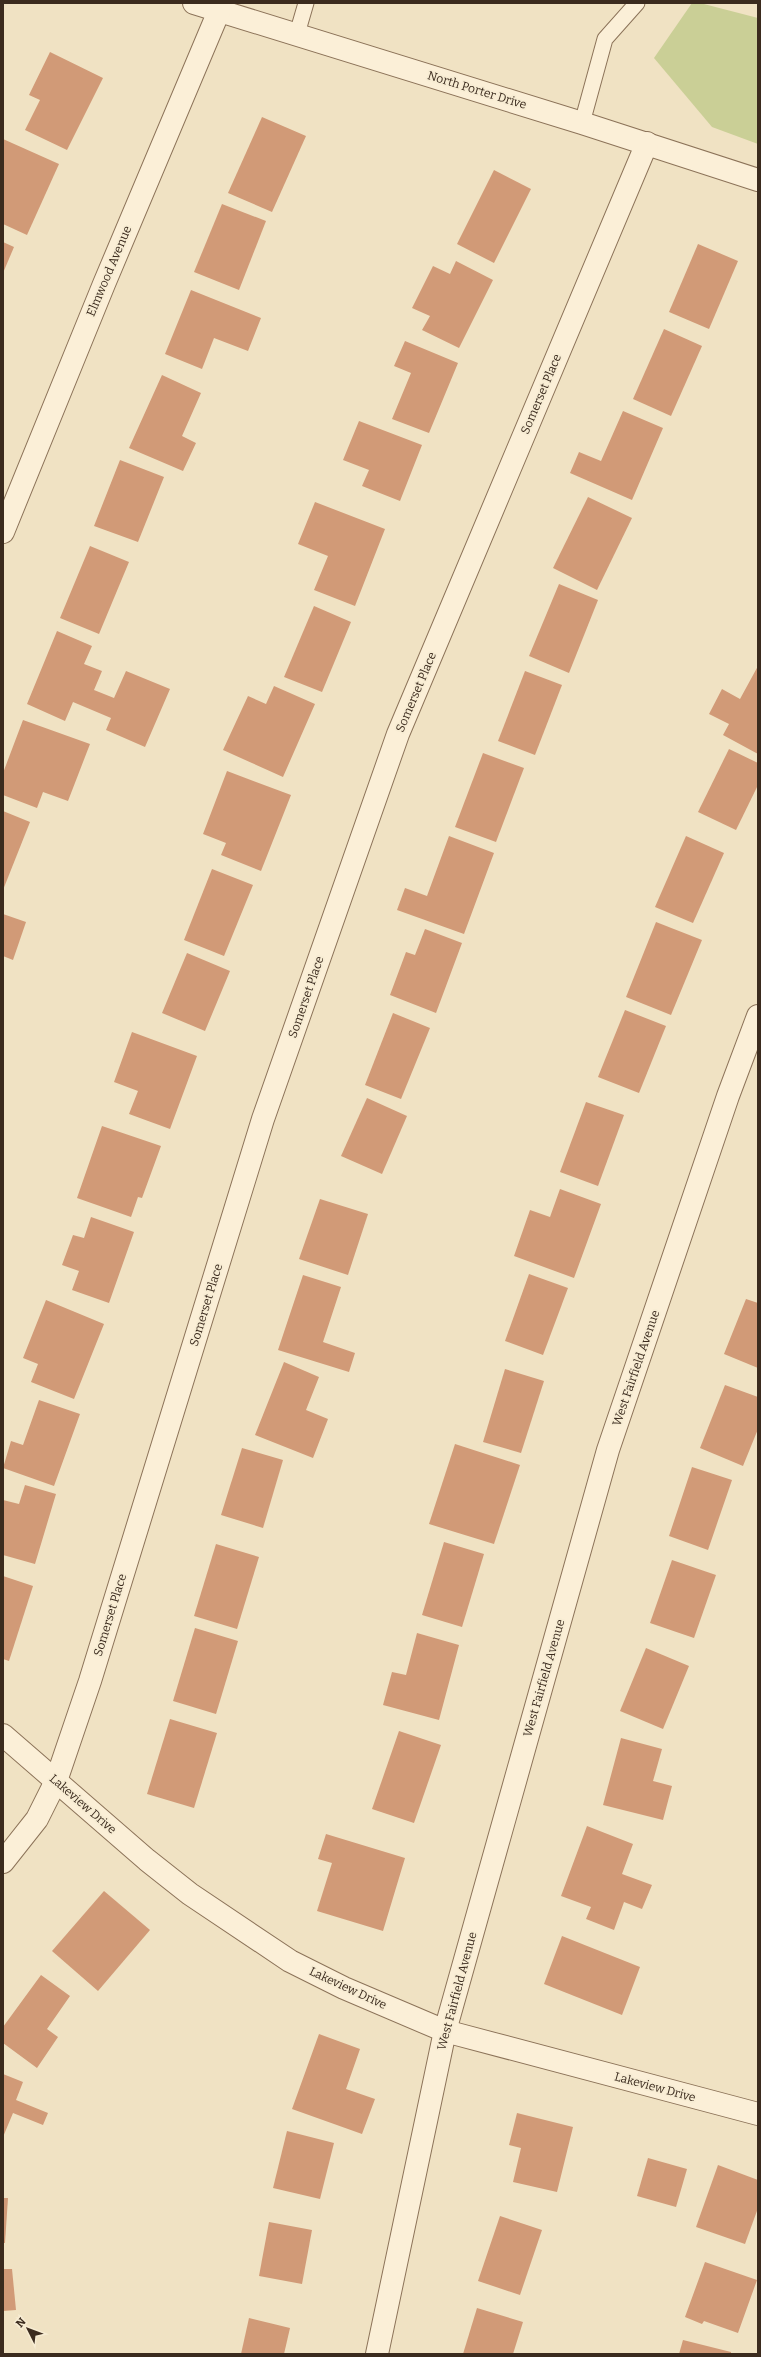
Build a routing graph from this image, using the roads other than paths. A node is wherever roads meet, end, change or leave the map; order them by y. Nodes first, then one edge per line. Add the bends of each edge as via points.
1 (306, 3) edge
2 (637, 3) edge
3 (207, 6) edge
4 (296, 34) junction
5 (582, 123) junction
6 (647, 143) junction
7 (758, 180) edge
8 (3, 532) edge
9 (758, 1016) edge
10 (3, 1735) edge
11 (56, 1781) junction
12 (3, 1862) edge
13 (445, 2031) junction
14 (758, 2114) edge
15 (377, 2354) edge

1 - 4 lane
2 - 5 lane via 605,39
3 - 4 street, North Porter Drive
3 - 8 street, Elmwood Avenue via 104,284
4 - 5 street, North Porter Drive
5 - 6 street, North Porter Drive
6 - 7 street, North Porter Drive
6 - 11 street, Somerset Place via 398,734 263,1119 92,1674
9 - 13 street, West Fairfield Avenue via 725,1104 608,1450
10 - 11 street, Lakeview Drive
11 - 12 street, Somerset Place via 37,1818
11 - 13 street, Lakeview Drive via 147,1860 228,1921 290,1961 344,1988
13 - 14 street, Lakeview Drive
13 - 15 street, West Fairfield Avenue

